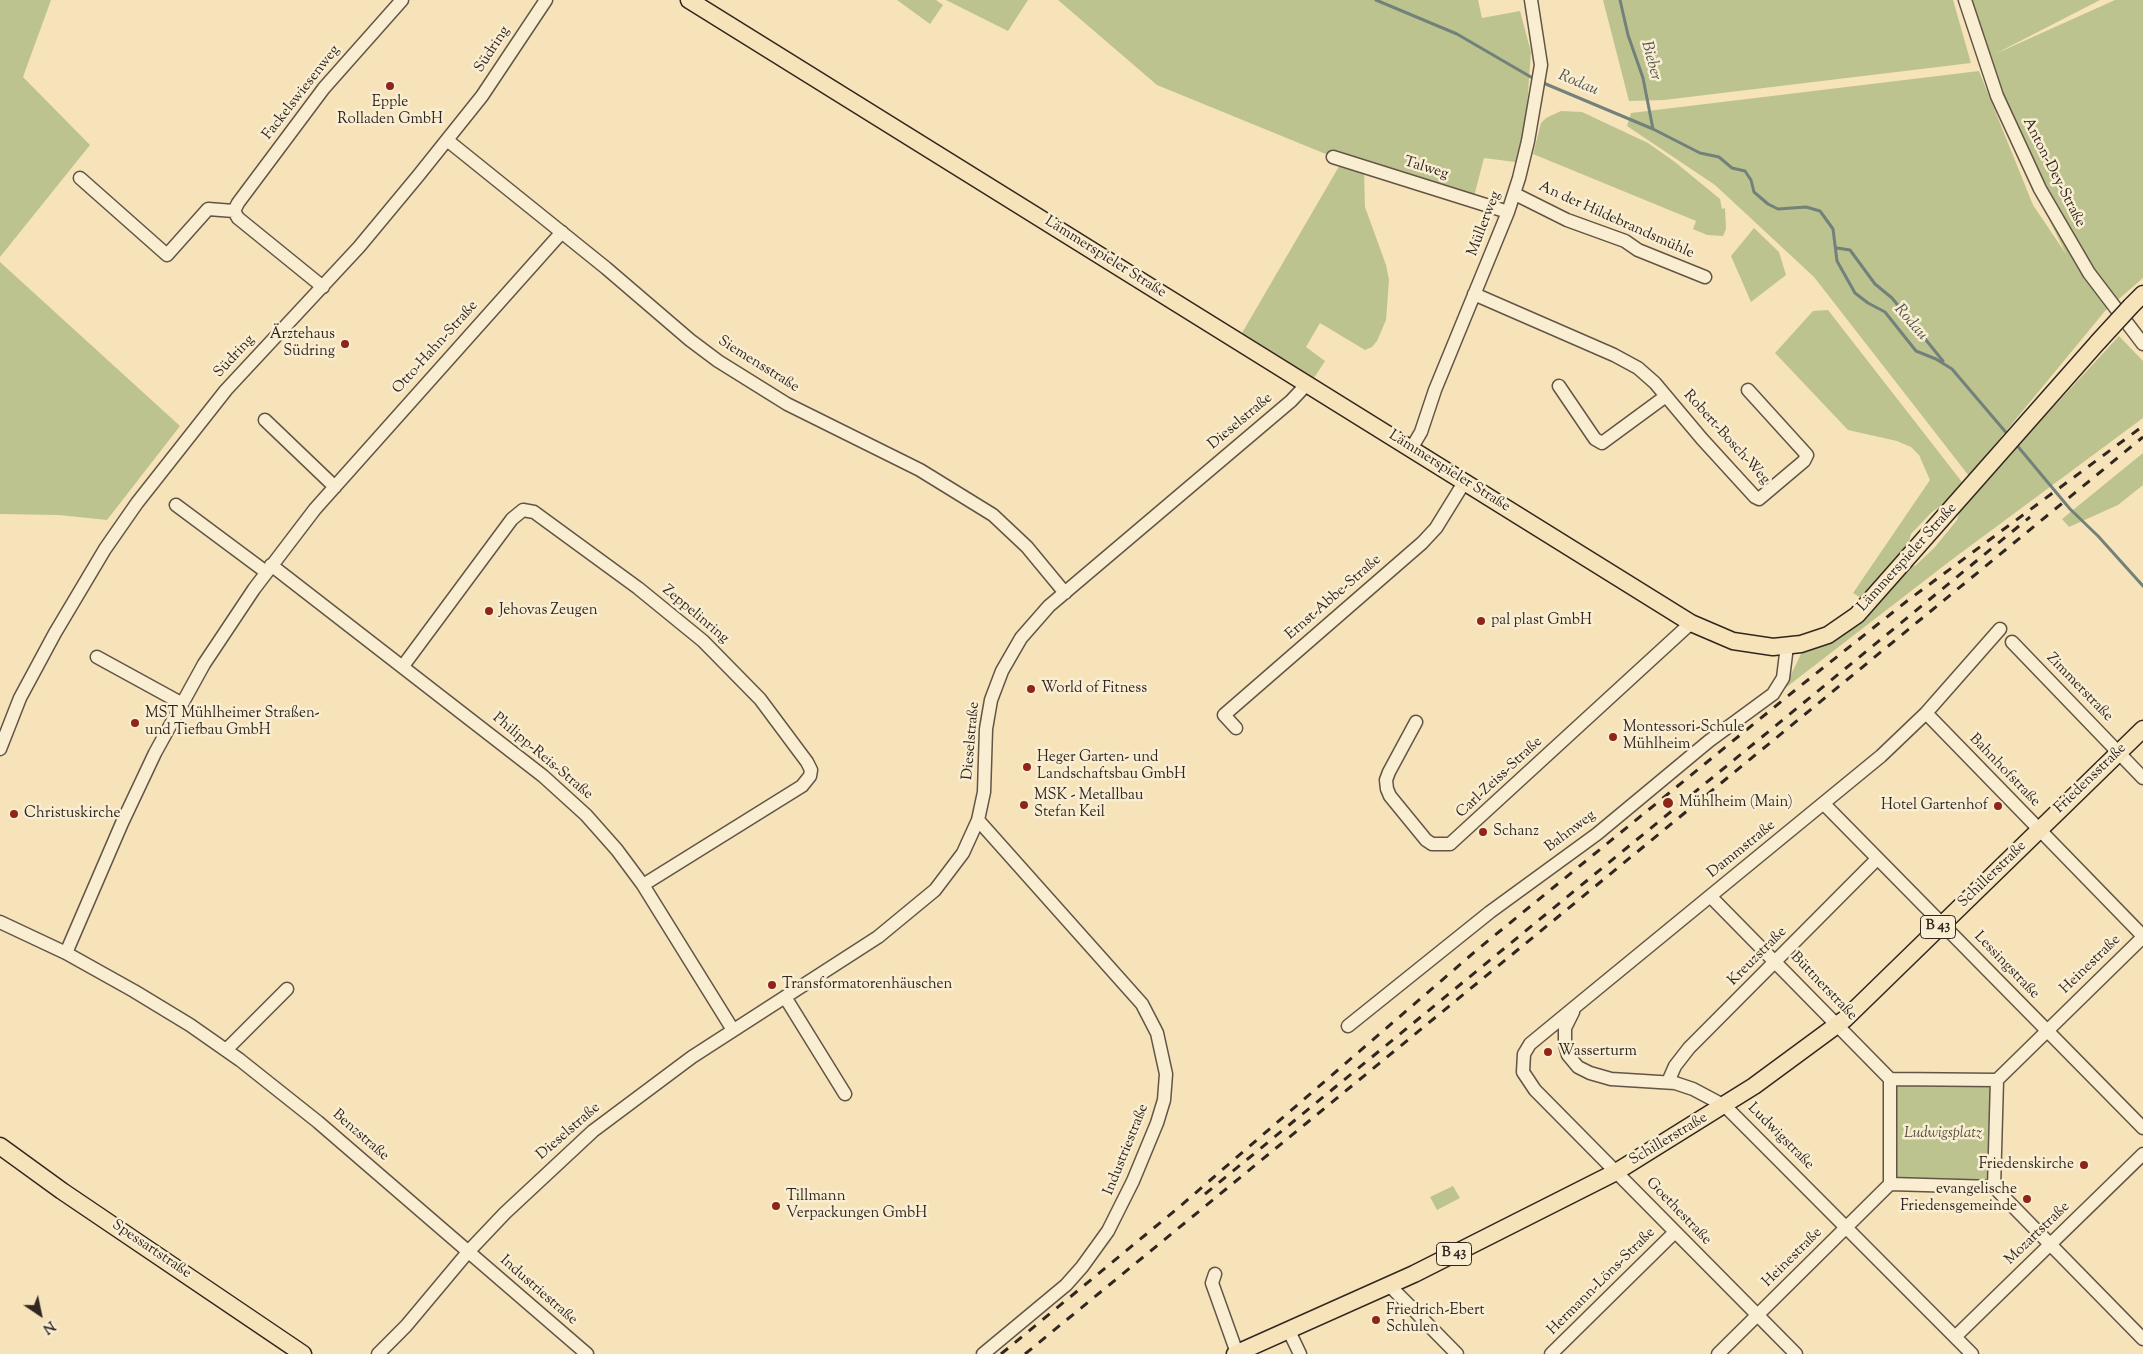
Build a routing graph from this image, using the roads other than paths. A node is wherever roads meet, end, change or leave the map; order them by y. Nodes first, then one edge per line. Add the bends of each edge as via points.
1 (402, 0) edge
2 (541, 0) edge
3 (546, 0) edge
4 (689, 0) edge
5 (1531, 0) edge
6 (1965, 0) edge
7 (534, 16) junction
8 (447, 140) junction
9 (1333, 157) dead end
10 (80, 178) dead end
11 (1515, 194) junction
12 (234, 211) junction
13 (1508, 212) junction
14 (562, 232) junction
15 (1705, 277) dead end
16 (323, 287) junction
17 (1474, 294) junction
18 (2143, 294) edge
19 (2143, 344) edge
20 (1307, 384) junction
21 (1559, 386) dead end
22 (1748, 390) dead end
23 (1666, 396) junction
24 (265, 420) dead end
25 (1411, 449) junction
26 (1465, 482) junction
27 (335, 486) junction
28 (176, 505) dead end
29 (268, 569) junction
30 (1065, 593) junction
31 (1691, 623) junction
32 (2000, 629) dead end
33 (2012, 642) dead end
34 (1788, 646) junction
35 (97, 657) dead end
36 (403, 666) junction
37 (181, 703) junction
38 (1926, 713) junction
39 (1416, 722) dead end
40 (1236, 728) dead end
41 (2143, 729) edge
42 (0, 749) edge
43 (2119, 753) junction
44 (2143, 778) edge
45 (1824, 804) junction
46 (978, 820) junction
47 (2039, 830) junction
48 (1877, 859) junction
49 (642, 885) junction
50 (1711, 896) junction
51 (0, 922) edge
52 (1942, 924) junction
53 (2143, 937) edge
54 (66, 953) junction
55 (1776, 962) junction
56 (287, 989) dead end
57 (785, 997) junction
58 (1581, 1002) junction
59 (1837, 1025) junction
60 (1348, 1026) dead end
61 (732, 1030) junction
62 (2047, 1031) junction
63 (226, 1050) junction
64 (1890, 1080) junction
65 (1997, 1080) junction
66 (1668, 1082) junction
67 (845, 1094) dead end
68 (1725, 1106) junction
69 (2143, 1128) edge
70 (0, 1146) edge
71 (2143, 1154) edge
72 (1616, 1172) junction
73 (1890, 1184) junction
74 (1994, 1187) junction
75 (1847, 1228) junction
76 (1675, 1232) junction
77 (2050, 1244) junction
78 (468, 1252) junction
79 (1215, 1274) dead end
80 (1389, 1285) junction
81 (1757, 1316) junction
82 (406, 1326) junction
83 (1289, 1331) junction
84 (1955, 1337) junction
85 (2143, 1339) edge
86 (303, 1354) edge
87 (378, 1354) edge
88 (389, 1354) edge
89 (587, 1354) edge
90 (983, 1354) edge
91 (1236, 1354) edge
92 (1300, 1354) edge
93 (1457, 1354) edge
94 (1552, 1354) edge
95 (1718, 1354) edge
96 (1796, 1354) edge
97 (1972, 1354) edge

1 - 12 street, Fackelswiesenweg via 324,88
2 - 7 street, Südring
3 - 7 street, Südring
4 - 20 main road, Lämmerspieler Straße
5 - 11 street, Müllerweg via 1541,65
6 - 19 street, Anton-Dey-Straße via 1997,96 2040,189 2089,273
7 - 8 street, Südring via 498,73
8 - 14 street, Siemensstraße
8 - 16 street, Südring
9 - 13 street, Talweg
10 - 12 street via 167,254 208,209
11 - 13 street, Müllerweg
11 - 15 street, An der Hildebrandsmühle via 1567,220 1625,241 1638,250
12 - 16 street via 238,218
13 - 17 street, Müllerweg
14 - 27 street, Otto-Hahn-Straße
14 - 30 street, Siemensstraße via 690,340 725,365 787,404 920,470 992,515 1018,536
16 - 42 street, Südring via 226,390 119,528 29,681
17 - 23 street, Robert-Bosch-Weg via 1630,363 1646,374
17 - 25 street, Müllerweg via 1421,432
18 - 34 main road, Lämmerspieler Straße, bridge via 1863,610 1828,635
20 - 25 main road, Lämmerspieler Straße
20 - 30 street, Dieselstraße
21 - 23 street, Robert-Bosch-Weg via 1595,439 1602,443
22 - 23 street, Robert-Bosch-Weg via 1807,455 1759,499
24 - 27 street
25 - 26 main road, Lämmerspieler Straße
26 - 31 main road, Lämmerspieler Straße
26 - 40 street, Ernst-Abbe-Straße via 1436,528 1422,543 1224,715
27 - 29 street, Otto-Hahn-Straße
28 - 29 street
29 - 36 street, Philipp-Reis-Straße
29 - 37 street, Otto-Hahn-Straße
30 - 46 street, Dieselstraße via 1022,636 995,686 986,729 984,792
31 - 34 main road, Lämmerspieler Straße via 1733,641
31 - 39 street, Carl-Zeiss-Straße via 1450,844 1429,843 1387,789 1389,772
32 - 38 street, Dammstraße
33 - 43 street, Zimmerstraße
34 - 60 street, Bahnweg via 1783,678 1773,694
35 - 37 street
36 - 49 street, Philipp-Reis-Straße via 570,799 617,850
36 - 49 street, Zeppelinring via 512,519 523,510 530,510 542,518 638,588 703,641 760,700 807,762 810,776 802,786
37 - 54 street, Otto-Hahn-Straße via 139,786
38 - 45 street, Dammstraße
38 - 47 street, Bahnhofstraße
41 - 43 main road, Friedensstraße / B 43
43 - 44 street, Zimmerstraße
43 - 47 main road, Friedensstraße / B 43
45 - 48 street, Lessingstraße
45 - 50 street, Dammstraße
46 - 57 street, Dieselstraße via 963,854 924,900 857,952
46 - 90 street, Industriestraße via 1142,1004 1157,1033 1166,1074 1164,1100 1157,1123 1108,1231 1066,1285
47 - 52 main road, Schillerstraße / B 43
47 - 53 street, Bahnhofstraße
48 - 52 street, Lessingstraße
48 - 55 street, Kreuzstraße
49 - 61 street, Philipp-Reis-Straße
50 - 55 street, Büttnerstraße
50 - 58 street, Dammstraße
51 - 54 street, Benzstraße
52 - 59 main road, Schillerstraße / B 43
52 - 62 street, Lessingstraße
53 - 62 street, Heinestraße
54 - 63 street, Benzstraße
55 - 59 street, Büttnerstraße
55 - 66 street, Kreuzstraße via 1684,1054
56 - 63 street
57 - 61 street, Dieselstraße
57 - 67 street
58 - 66 street, Ludwigstraße via 1571,1014 1564,1036 1568,1055 1578,1067 1611,1079
58 - 72 street, Goethestraße via 1526,1049 1523,1072 1535,1090
59 - 64 street, Büttnerstraße
59 - 68 main road, Schillerstraße / B 43
61 - 78 street, Dieselstraße via 647,1088 593,1131
62 - 65 street, Heinestraße
62 - 69 street, Lessingstraße
63 - 78 street, Benzstraße via 304,1110
64 - 65 street
64 - 73 street
65 - 74 street
66 - 68 street, Ludwigstraße via 1693,1089
68 - 72 main road, Schillerstraße / B 43
68 - 75 street, Ludwigstraße
70 - 86 main road, Spessartstraße
71 - 77 street, Mozartstraße
72 - 76 street, Goethestraße
72 - 80 main road, Schillerstraße / B 43
73 - 74 street
73 - 75 street, Heinestraße
74 - 77 street
75 - 81 street, Heinestraße
75 - 84 street, Ludwigstraße
76 - 81 street, Goethestraße
76 - 94 street, Hermann-Löns-Straße
77 - 84 street, Mozartstraße
77 - 85 street
78 - 82 street, Dieselstraße
78 - 89 street, Industriestraße
79 - 91 street via 1212,1283
80 - 83 main road, Schillerstraße / B 43
80 - 93 street
81 - 95 street, Heinestraße
81 - 96 street, Goethestraße
82 - 87 street, Dieselstraße
82 - 88 street, Dieselstraße
83 - 91 main road, Schillerstraße / B 43
83 - 92 street
84 - 97 street, Ludwigstraße

